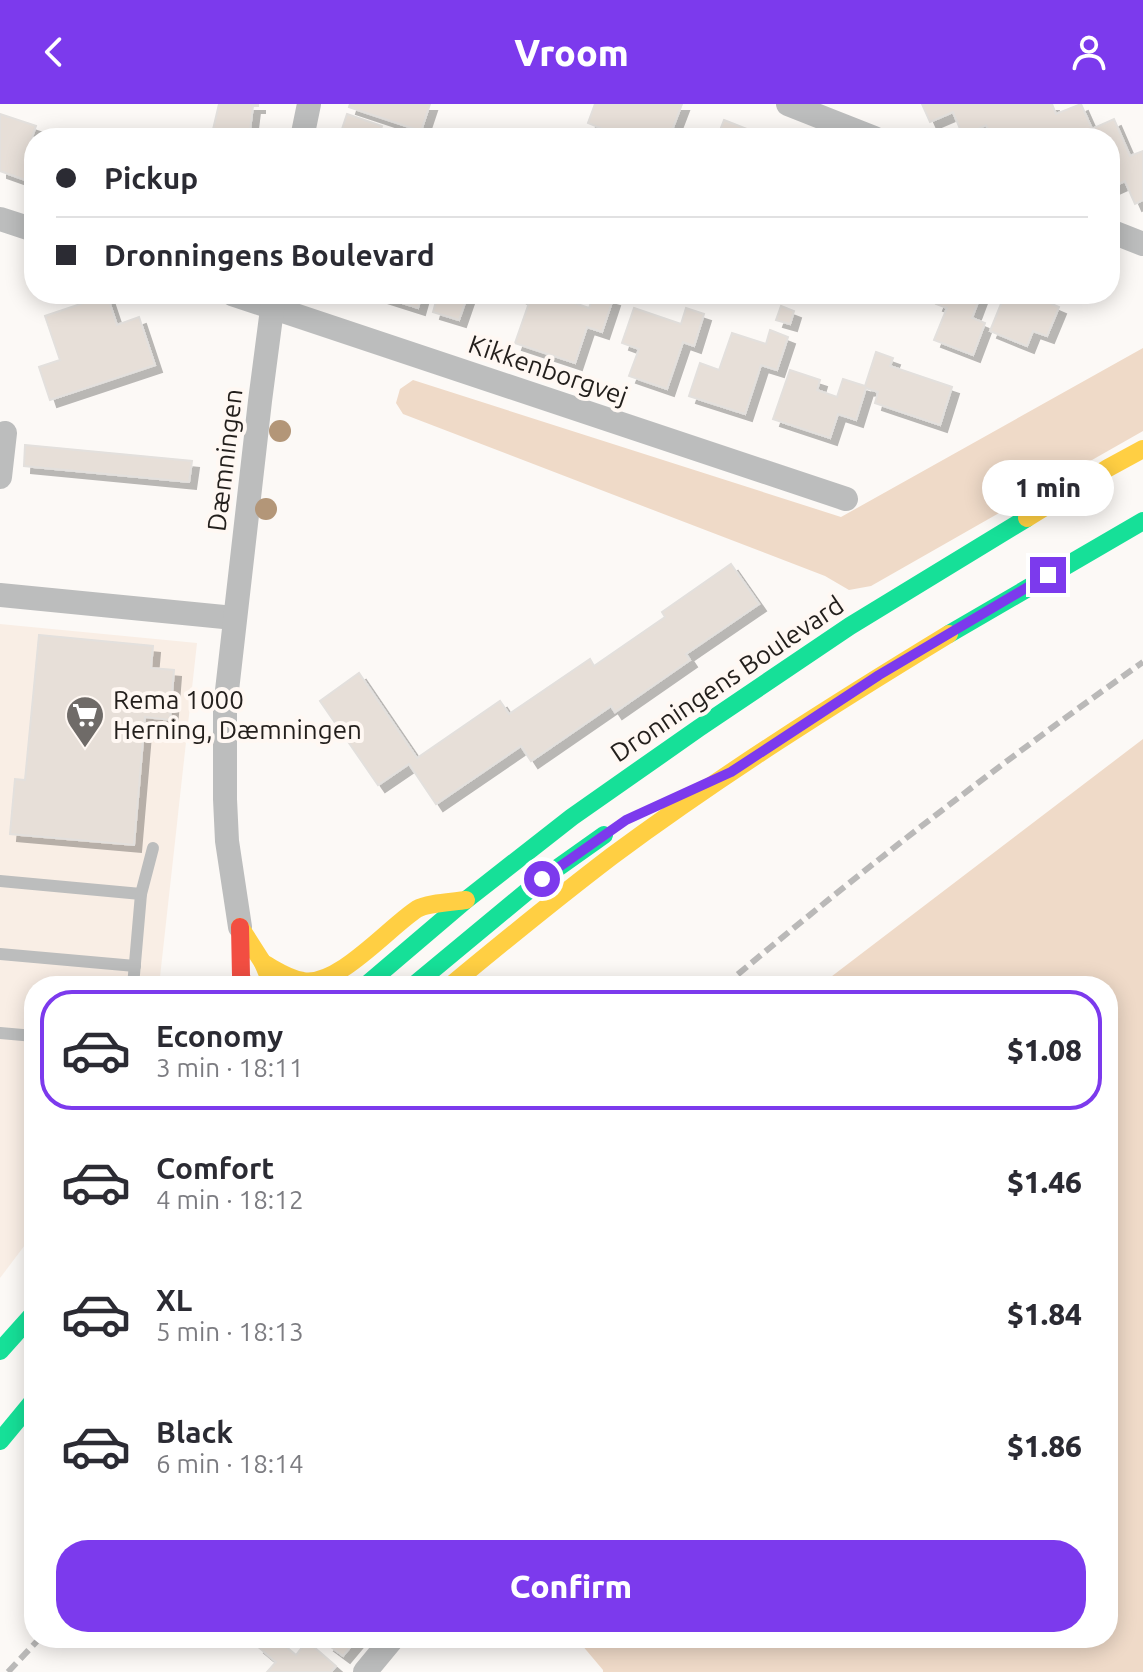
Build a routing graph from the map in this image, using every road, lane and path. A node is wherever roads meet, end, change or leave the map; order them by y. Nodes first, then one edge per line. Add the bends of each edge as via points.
1 (309, 104) edge
2 (788, 104) edge
3 (304, 128) edge
4 (849, 128) edge
5 (0, 219) edge
6 (24, 227) edge
7 (1120, 235) edge
8 (1143, 244) edge
9 (273, 304) edge
10 (282, 304) edge
11 (5, 433) dead end
12 (1143, 449) edge
13 (0, 477) edge
14 (846, 499) dead end
15 (1143, 521) edge
16 (0, 595) edge
17 (234, 618) junction
18 (731, 772) junction
19 (639, 814) dead end
20 (614, 828) dead end
21 (153, 848) dead end
22 (0, 881) edge
23 (141, 894) junction
24 (466, 900) junction
25 (240, 927) junction
26 (0, 954) edge
27 (263, 963) junction
28 (135, 966) junction
29 (134, 976) edge
30 (241, 976) edge
31 (268, 976) edge
32 (286, 976) edge
33 (329, 976) edge
34 (377, 976) edge
35 (425, 976) edge
36 (462, 976) edge
37 (0, 1033) edge
38 (24, 1035) edge
39 (24, 1324) edge
40 (0, 1351) edge
41 (24, 1412) edge
42 (0, 1441) edge
43 (385, 1648) edge
44 (365, 1672) edge

1 - 3 street
2 - 4 street
5 - 6 street
7 - 8 street
9 - 17 street, Dæmningen
10 - 14 street, Kikkenborgvej
11 - 13 street
12 - 24 main road, Dronningens Boulevard via 824,643 572,817
15 - 18 main road via 879,675
16 - 17 street
17 - 25 street, Dæmningen via 225,708 225,799
18 - 19 main road
18 - 36 main road via 609,859
20 - 35 main road via 542,879
21 - 23 lane
22 - 23 lane
23 - 28 lane
24 - 33 main road via 420,907
24 - 34 main road, Dronningens Boulevard
25 - 27 main road
25 - 30 main road
26 - 28 lane
27 - 31 main road
27 - 32 main road
28 - 29 lane
37 - 38 lane
39 - 40 main road
41 - 42 main road
43 - 44 street

